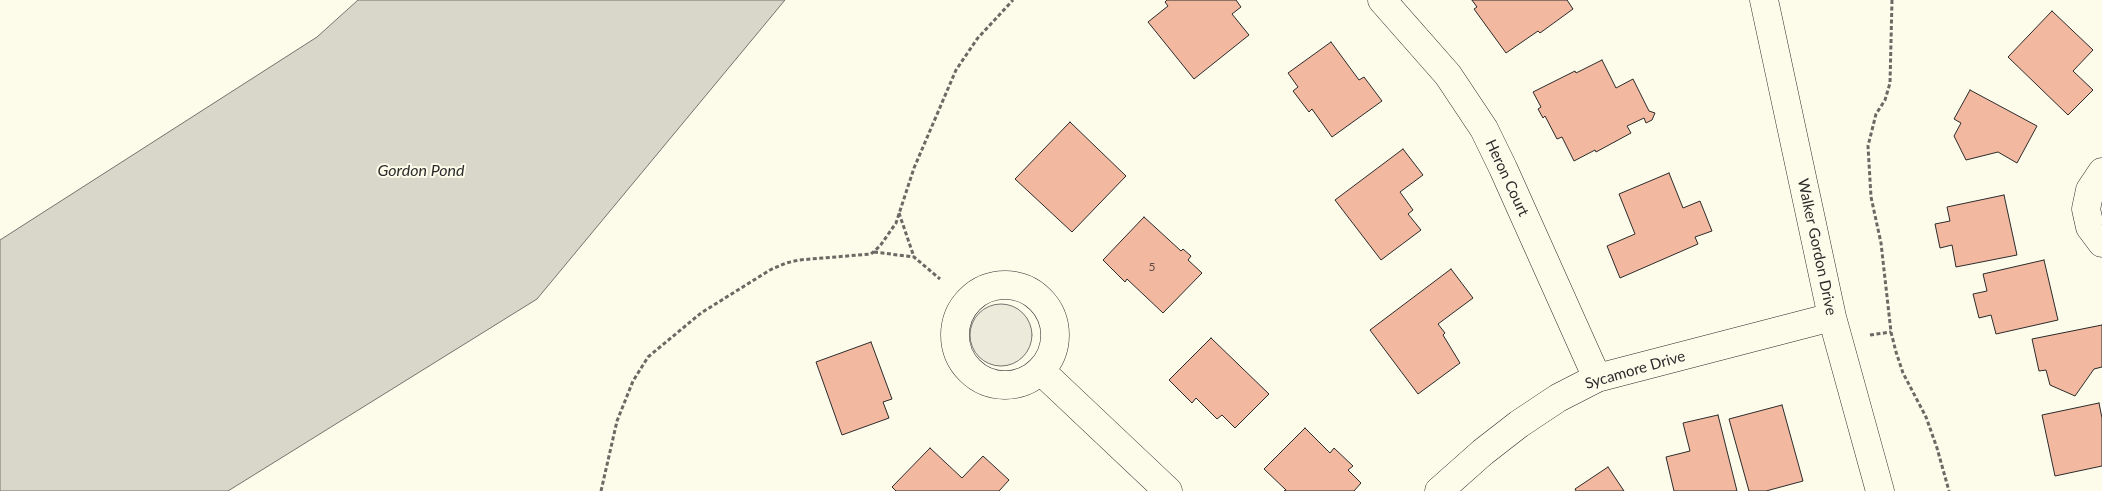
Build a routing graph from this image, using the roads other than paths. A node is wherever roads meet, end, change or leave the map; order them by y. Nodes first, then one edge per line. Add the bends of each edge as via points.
1 (1382, 0) edge
2 (1764, 0) edge
3 (2102, 172) edge
4 (2102, 243) edge
5 (1832, 317) junction
6 (1041, 371) dead end
7 (1597, 378) junction
8 (1168, 491) edge
9 (1439, 491) edge
10 (1880, 491) edge

1 - 7 street, Heron Court via 1448,76 1484,129
2 - 5 street, Walker Gordon Drive
3 - 4 street via 2090,190 2086,209 2090,227
5 - 7 street, Sycamore Drive
5 - 10 street, Walker Gordon Drive
6 - 8 street
7 - 9 street, Sycamore Drive via 1558,398 1519,424

